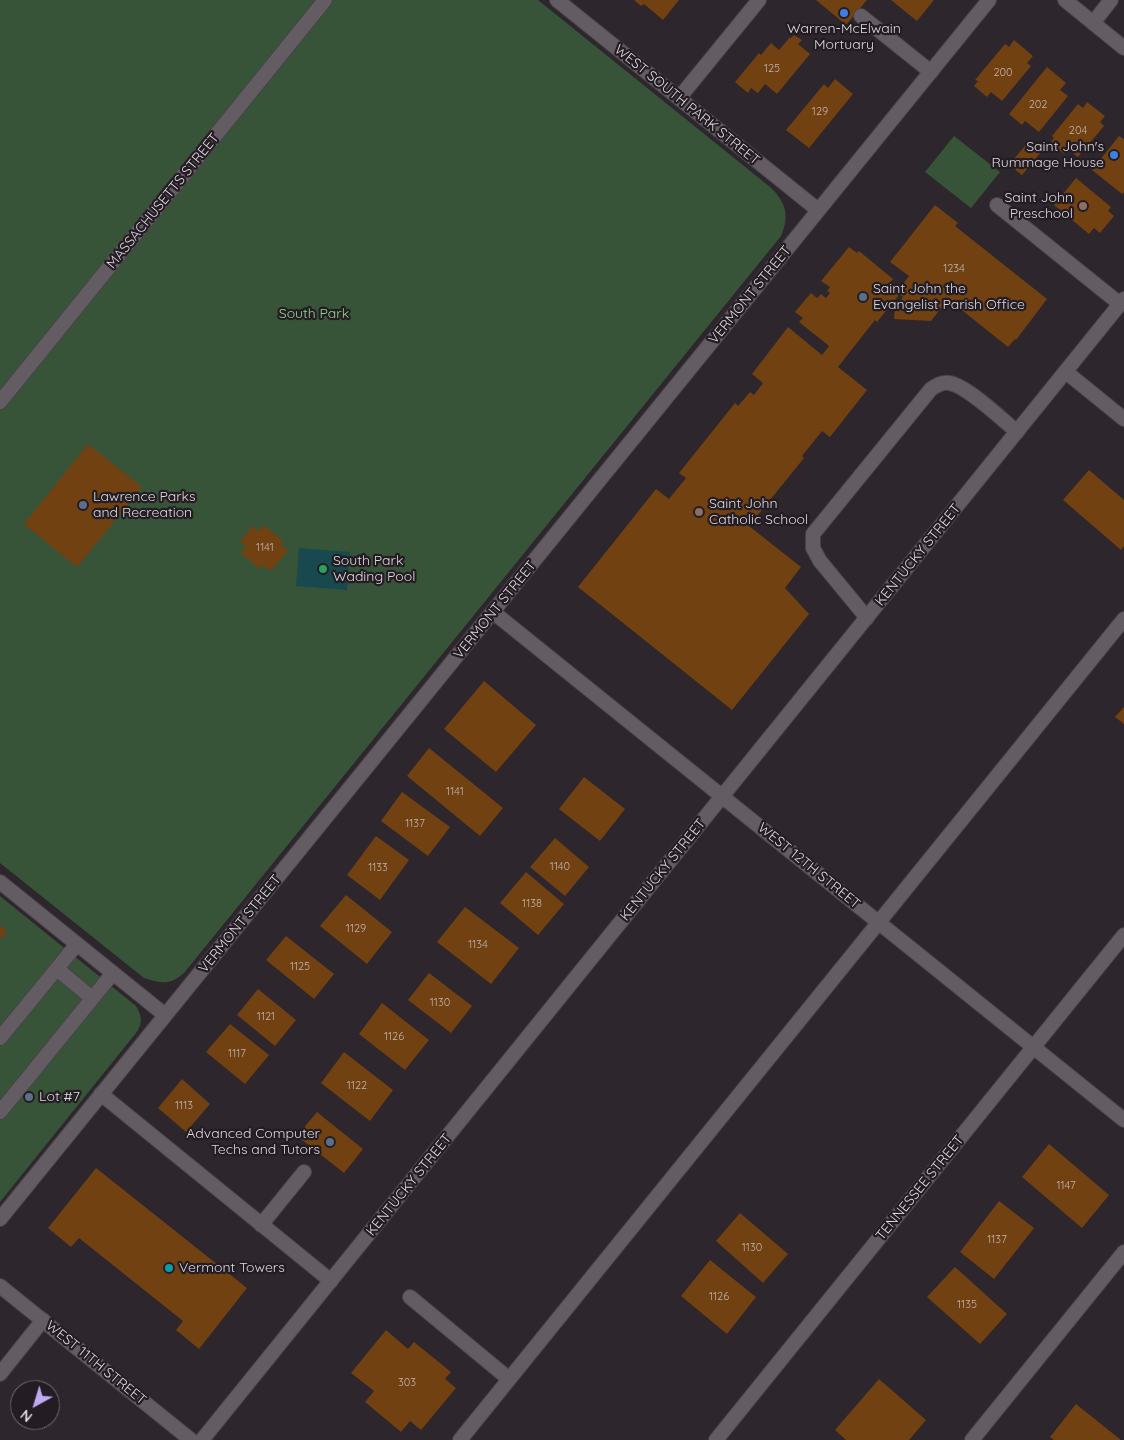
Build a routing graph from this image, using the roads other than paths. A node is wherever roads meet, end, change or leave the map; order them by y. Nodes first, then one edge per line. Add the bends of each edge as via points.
1 (325, 0) edge
2 (556, 0) edge
3 (759, 0) edge
4 (989, 0) edge
5 (1065, 0) edge
6 (1111, 0) edge
7 (861, 16) dead end
8 (1093, 22) junction
9 (1124, 48) edge
10 (931, 72) junction
11 (679, 98) junction
12 (997, 205) dead end
13 (818, 210) junction
14 (1122, 302) edge
15 (1066, 372) junction
16 (0, 402) edge
17 (1124, 419) edge
18 (1017, 432) junction
19 (493, 612) junction
20 (867, 618) junction
21 (1124, 619) edge
22 (722, 796) junction
23 (0, 882) edge
24 (878, 922) junction
25 (1124, 935) edge
26 (77, 944) junction
27 (56, 969) junction
28 (112, 973) junction
29 (92, 998) junction
30 (166, 1016) junction
31 (0, 1038) edge
32 (1034, 1047) junction
33 (101, 1094) junction
34 (0, 1112) edge
35 (1124, 1120) edge
36 (304, 1172) dead end
37 (0, 1219) edge
38 (261, 1225) junction
39 (1124, 1252) edge
40 (331, 1281) junction
41 (0, 1286) edge
42 (410, 1297) dead end
43 (43, 1320) junction
44 (2, 1368) edge
45 (509, 1379) junction
46 (191, 1440) edge
47 (202, 1440) edge
48 (460, 1440) edge
49 (716, 1440) edge
50 (972, 1440) edge

1 - 16 street, MASSACHUSETTS STREET
2 - 11 street, WEST SOUTH PARK STREET
3 - 11 street
4 - 10 street, VERMONT STREET
5 - 8 street
6 - 8 street
7 - 10 street
8 - 9 street
10 - 13 street, VERMONT STREET
11 - 13 street, WEST SOUTH PARK STREET
12 - 14 street
13 - 19 street, VERMONT STREET
14 - 15 street, KENTUCKY STREET
15 - 17 street
15 - 18 street, KENTUCKY STREET
18 - 20 street, KENTUCKY STREET
18 - 20 street via 963,388 939,383 825,519 813,534 813,548
19 - 22 street, WEST 12TH STREET
19 - 30 street, VERMONT STREET
20 - 22 street, KENTUCKY STREET
21 - 24 street
22 - 24 street, WEST 12TH STREET
22 - 40 street, KENTUCKY STREET
23 - 26 street
24 - 32 street, WEST 12TH STREET
24 - 45 street
25 - 32 street, TENNESSEE STREET
26 - 27 street
26 - 28 street
27 - 29 street
27 - 31 street
28 - 29 street
28 - 30 street
29 - 34 street
30 - 33 street, VERMONT STREET
32 - 35 street, WEST 12TH STREET
32 - 49 street, TENNESSEE STREET
33 - 37 street, VERMONT STREET
33 - 38 street
36 - 38 street
38 - 40 street
39 - 50 street
40 - 47 street, KENTUCKY STREET
41 - 43 street, WEST 11TH STREET
42 - 45 street
43 - 44 street
43 - 46 street, WEST 11TH STREET
45 - 48 street

